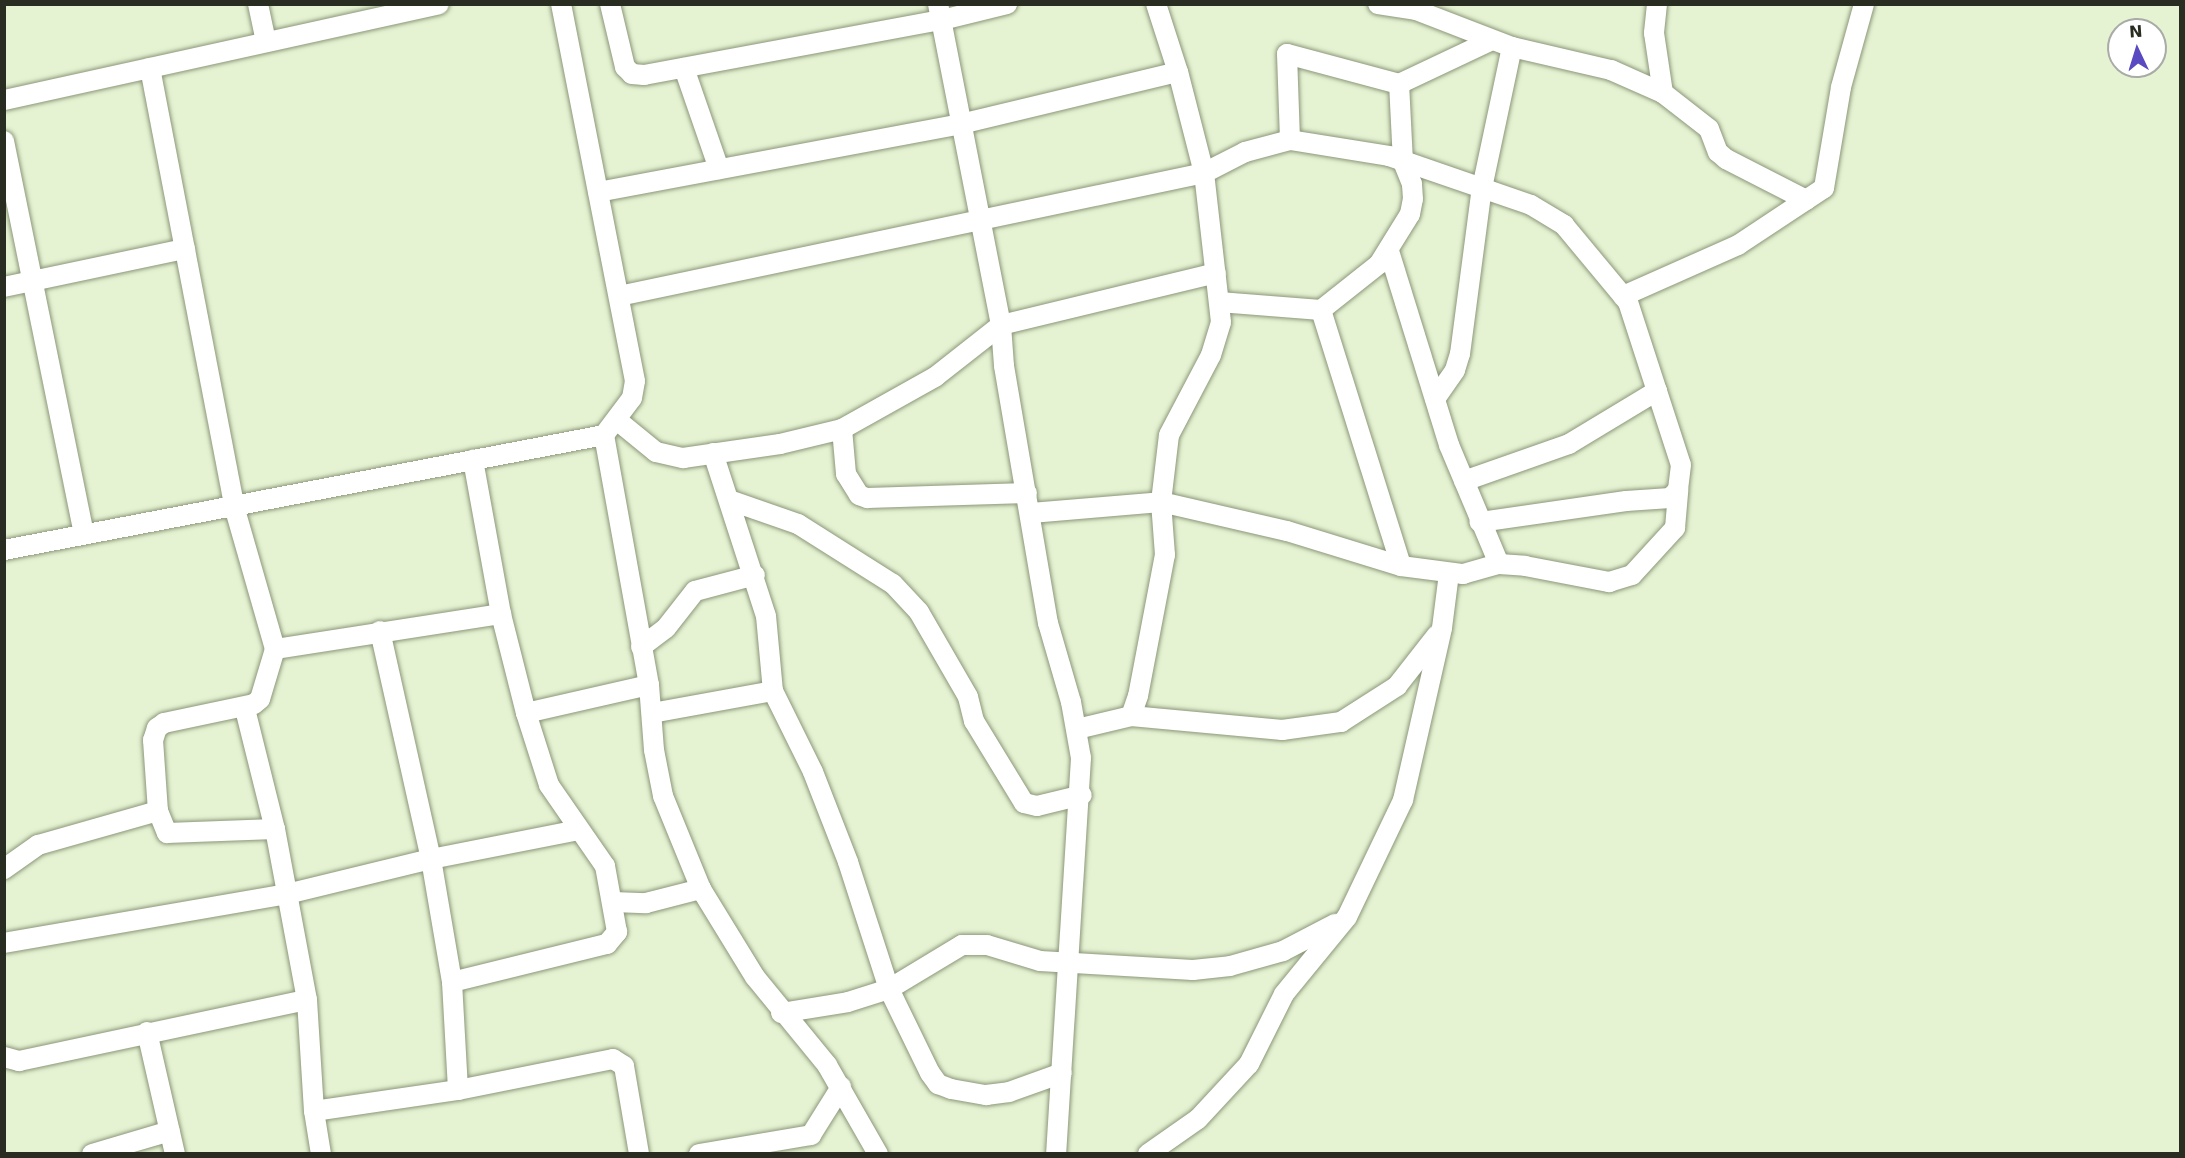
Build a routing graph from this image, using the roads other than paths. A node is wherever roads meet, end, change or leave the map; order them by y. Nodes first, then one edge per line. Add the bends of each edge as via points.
1 (258, 4) edge
2 (561, 4) edge
3 (610, 4) edge
4 (1007, 4) edge
5 (1156, 4) edge
6 (1378, 4) edge
7 (1657, 4) edge
8 (1864, 4) edge
9 (430, 5) edge
10 (1416, 7) edge
11 (940, 12) edge
12 (1492, 40) junction
13 (266, 41) junction
14 (1512, 47) junction
15 (150, 68) junction
16 (684, 68) junction
17 (1179, 72) junction
18 (1399, 84) junction
19 (1663, 93) junction
20 (4, 100) edge
21 (961, 124) junction
22 (1290, 140) junction
23 (4, 141) edge
24 (1403, 162) junction
25 (719, 169) junction
26 (1204, 173) junction
27 (1482, 188) junction
28 (598, 192) junction
29 (1806, 200) junction
30 (979, 218) junction
31 (185, 249) junction
32 (1389, 251) junction
33 (1216, 273) junction
34 (33, 281) junction
35 (4, 287) edge
36 (1623, 296) junction
37 (619, 297) junction
38 (1219, 302) junction
39 (1321, 310) junction
40 (1001, 325) junction
41 (1657, 391) junction
42 (1435, 399) junction
43 (618, 421) junction
44 (842, 429) junction
45 (604, 435) junction
46 (713, 453) junction
47 (473, 460) junction
48 (1464, 481) junction
49 (1678, 490) junction
50 (1027, 493) junction
51 (729, 500) junction
52 (1161, 502) junction
53 (234, 506) junction
54 (1031, 513) junction
55 (1480, 522) junction
56 (84, 534) junction
57 (4, 550) edge
58 (1499, 564) junction
59 (1401, 566) junction
60 (1449, 573) junction
61 (755, 575) junction
62 (501, 614) junction
63 (1443, 628) junction
64 (380, 631) junction
65 (641, 647) junction
66 (274, 649) junction
67 (649, 685) junction
68 (773, 691) junction
69 (245, 709) junction
70 (526, 712) junction
71 (652, 713) junction
72 (1131, 716) junction
73 (1077, 729) junction
74 (1082, 795) junction
75 (158, 811) junction
76 (275, 829) junction
77 (579, 830) junction
78 (431, 859) junction
79 (4, 869) edge
80 (701, 890) junction
81 (287, 894) junction
82 (613, 902) junction
83 (1347, 917) junction
84 (4, 943) edge
85 (1068, 961) junction
86 (452, 982) junction
87 (889, 989) junction
88 (307, 1000) junction
89 (781, 1013) junction
90 (147, 1032) junction
91 (4, 1057) edge
92 (1062, 1073) junction
93 (841, 1087) junction
94 (458, 1090) junction
95 (314, 1111) junction
96 (170, 1131) junction
97 (92, 1154) edge
98 (175, 1154) edge
99 (321, 1154) edge
100 (639, 1154) edge
101 (699, 1154) edge
102 (878, 1154) edge
103 (1056, 1154) edge
104 (1148, 1154) edge

1 - 13 street
2 - 28 street
3 - 16 street via 625,67 632,74
4 - 11 street
5 - 17 street
6 - 10 street
7 - 19 street via 1654,33
8 - 29 street via 1841,87 1827,183
9 - 13 street
10 - 12 street
11 - 16 street
11 - 21 street
12 - 14 street
12 - 18 street
13 - 15 street
14 - 19 street via 1611,70
14 - 27 street
15 - 20 street
15 - 31 street
16 - 25 street
17 - 21 street
17 - 26 street
18 - 22 street via 1287,54
18 - 24 street
19 - 29 street via 1709,129 1718,152 1726,159
21 - 25 street
21 - 30 street
22 - 24 street via 1389,156
22 - 26 street via 1245,152
23 - 34 street
24 - 27 street
24 - 32 street via 1413,198 1410,214
25 - 28 street
26 - 30 street
26 - 33 street
27 - 36 street via 1548,214 1563,225
27 - 42 street via 1460,354 1455,370
28 - 37 street
29 - 36 street via 1738,245
30 - 37 street
30 - 40 street
31 - 34 street
31 - 53 street
32 - 39 street via 1368,275
32 - 42 street
33 - 38 street
33 - 40 street
34 - 35 street
34 - 56 street
36 - 41 street
37 - 43 street via 635,381 632,398
38 - 39 street
38 - 52 street via 1221,322 1215,346 1171,425
39 - 59 street
40 - 44 street via 936,377
40 - 50 street via 1004,366
41 - 48 street via 1569,444
41 - 49 street via 1681,465
42 - 48 street
43 - 45 street
43 - 46 street via 656,452 683,458
44 - 46 street
44 - 50 street via 846,474 859,495 867,498
45 - 47 street
45 - 65 street
46 - 51 street
47 - 53 street
47 - 62 street
48 - 55 street
49 - 55 street via 1670,498
49 - 58 street via 1675,528 1632,575 1609,582
50 - 54 street
51 - 61 street
51 - 74 street via 798,524 893,584 919,612 968,697 974,722 1024,803 1038,806
52 - 54 street
52 - 59 street via 1287,531
52 - 72 street via 1166,555
53 - 56 street
53 - 66 street
54 - 73 street via 1048,623
55 - 58 street
56 - 57 street
58 - 60 street via 1473,572
59 - 60 street
60 - 63 street
61 - 65 street via 695,591 666,628
61 - 68 street via 772,656
62 - 64 street
62 - 70 street
63 - 72 street via 1397,686 1341,722 1282,730
63 - 83 street via 1403,800
64 - 66 street
64 - 78 street
65 - 67 street
66 - 69 street via 260,699
67 - 70 street
67 - 71 street
68 - 71 street
68 - 87 street via 813,772 848,862
69 - 75 street via 164,723 157,728 153,740
69 - 76 street
70 - 77 street via 549,785
71 - 80 street via 663,796
72 - 73 street
73 - 74 street
74 - 85 street
75 - 76 street via 167,832 178,835
75 - 79 street via 38,845
76 - 81 street
77 - 78 street
77 - 82 street via 605,866
78 - 81 street
78 - 86 street
80 - 82 street via 646,903
80 - 89 street
81 - 84 street
81 - 88 street
82 - 86 street via 617,932 607,944
83 - 85 street via 1283,951 1230,966 1157,969
83 - 104 street via 1284,994 1249,1064 1198,1119
85 - 87 street via 1030,960 987,945 962,945
85 - 92 street
86 - 94 street
87 - 89 street via 848,1002
87 - 92 street via 938,1084 986,1095 1009,1092
88 - 90 street
88 - 95 street
89 - 93 street
90 - 91 street via 19,1061
90 - 96 street
92 - 103 street
93 - 101 street via 811,1135
93 - 102 street
94 - 95 street
94 - 100 street via 620,1061
95 - 99 street
96 - 97 street
96 - 98 street

